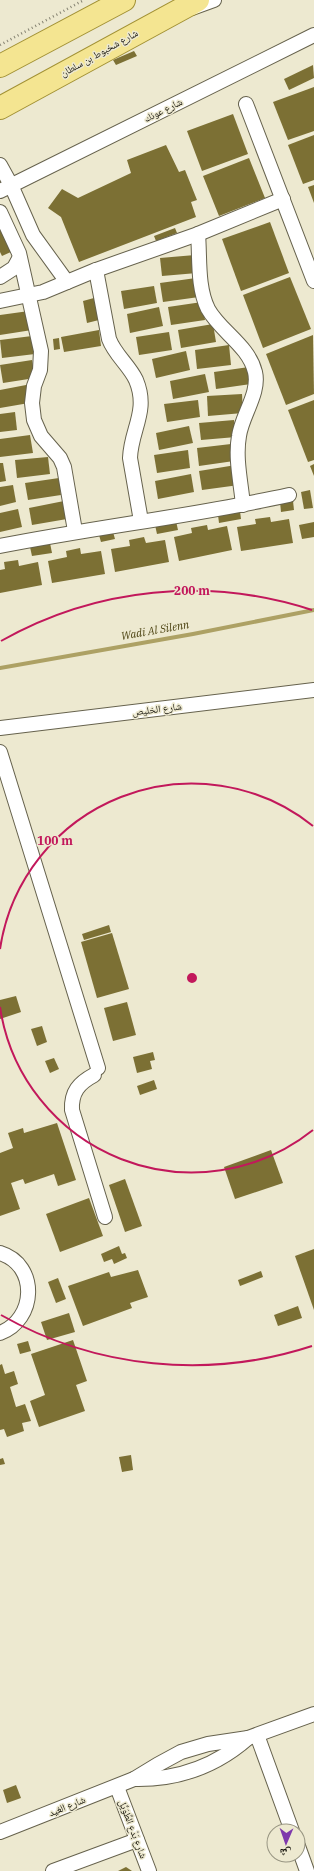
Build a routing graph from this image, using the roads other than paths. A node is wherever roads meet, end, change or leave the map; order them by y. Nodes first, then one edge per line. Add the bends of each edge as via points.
1 (124, 0) edge
2 (198, 0) edge
3 (214, 0) edge
4 (172, 14) junction
5 (314, 35) edge
6 (0, 66) edge
7 (246, 104) dead end
8 (0, 108) edge
9 (0, 165) edge
10 (6, 188) edge
11 (283, 199) junction
12 (0, 212) edge
13 (198, 234) junction
14 (38, 243) junction
15 (19, 256) junction
16 (96, 270) junction
17 (0, 277) edge
18 (314, 281) edge
19 (67, 282) junction
20 (29, 295) junction
21 (0, 301) edge
22 (289, 495) dead end
23 (243, 505) junction
24 (141, 521) junction
25 (74, 532) junction
26 (0, 546) edge
27 (314, 690) edge
28 (0, 728) edge
29 (0, 752) edge
30 (105, 1217) dead end
31 (0, 1253) edge
32 (0, 1333) edge
33 (314, 1714) edge
34 (253, 1737) junction
35 (134, 1780) junction
36 (117, 1787) junction
37 (289, 1823) edge
38 (0, 1832) edge
39 (137, 1840) junction
40 (52, 1871) edge
41 (149, 1871) edge

1 - 6 main road
2 - 4 main road, شارع شخبوط بن سلطان
3 - 4 street
4 - 8 main road, شارع شخبوط بن سلطان
5 - 10 street, شارع عونك
7 - 11 street
9 - 10 street
10 - 14 street
11 - 13 street
11 - 18 street
12 - 15 street
13 - 16 street
13 - 23 street via 201,284 208,308 217,322 249,357 255,372 255,388 243,419 237,449
14 - 15 street
14 - 19 street
15 - 17 street via 14,268
15 - 20 street
16 - 19 street
16 - 24 street via 109,339 113,350 136,380 140,394 139,422 130,447 130,458
19 - 20 street
20 - 21 street
20 - 25 street via 42,361 34,386 34,420 41,436 60,458 64,467
22 - 23 street
23 - 24 street
24 - 25 street
25 - 26 street
27 - 28 street, شارع الخليص
29 - 30 street via 96,1071 78,1086 72,1110
31 - 32 street via 14,1261 22,1270 29,1292 28,1304 23,1315 16,1324
33 - 34 street, شارع الغيد
34 - 35 street, شارع الغيد via 194,1747 169,1758
34 - 35 street, شارع الغيد via 224,1757 196,1771 166,1778
34 - 37 street
35 - 36 street, شارع الغيد
36 - 38 street, شارع الغيد
36 - 39 street, شارع بَدْع الطِّوَيِّل
39 - 40 street
39 - 41 street, شارع بَدْع الطِّوَيِّل

